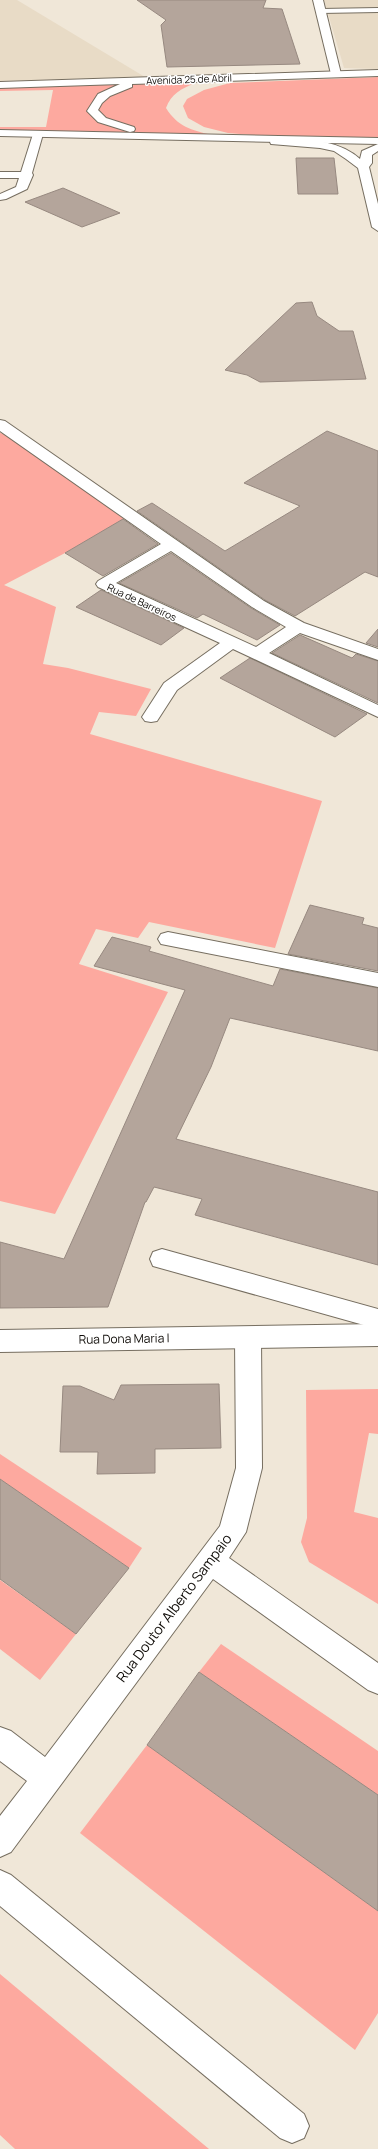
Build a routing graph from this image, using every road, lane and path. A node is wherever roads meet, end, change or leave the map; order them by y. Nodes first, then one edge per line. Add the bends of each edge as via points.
1 (318, 0) edge
2 (368, 3) dead end
3 (378, 4) edge
4 (378, 10) edge
5 (321, 11) junction
6 (378, 73) edge
7 (336, 74) junction
8 (142, 80) junction
9 (0, 84) edge
10 (0, 133) edge
11 (38, 134) junction
12 (192, 137) junction
13 (242, 138) junction
14 (378, 141) edge
15 (378, 147) edge
16 (363, 167) junction
17 (0, 175) edge
18 (27, 175) junction
19 (2, 197) dead end
20 (378, 227) edge
21 (0, 424) edge
22 (173, 544) junction
23 (298, 627) junction
24 (231, 643) junction
25 (257, 654) junction
26 (378, 656) edge
27 (378, 712) edge
28 (151, 716) dead end
29 (168, 939) dead end
30 (378, 980) edge
31 (162, 1259) dead end
32 (378, 1319) edge
33 (378, 1335) edge
34 (248, 1338) junction
35 (0, 1341) edge
36 (211, 1560) junction
37 (378, 1680) edge
38 (0, 1742) edge
39 (48, 1778) junction
40 (0, 1841) edge
41 (0, 1886) edge
42 (292, 2126) dead end

1 - 5 street
2 - 3 lane
4 - 5 lane
5 - 7 street
6 - 7 street, Avenida 25 de Abril
7 - 8 street, Avenida 25 de Abril
8 - 9 street, Avenida 25 de Abril
8 - 12 street via 102,95 92,111 102,120 121,128
10 - 11 street
11 - 12 street
11 - 18 street
12 - 13 street
13 - 14 street
13 - 16 street via 320,144 347,154
15 - 16 street via 366,153 366,163
16 - 20 street
17 - 18 street
18 - 19 street via 21,189
21 - 22 street
22 - 23 street via 258,604
22 - 24 street, Rua de Barreiros via 104,584
23 - 25 street
23 - 26 street
24 - 25 street, Rua de Barreiros
24 - 28 street via 170,687
25 - 27 street, Rua de Barreiros
29 - 30 street
31 - 32 street
33 - 34 street, Rua Dona Maria I
34 - 35 street, Rua Dona Maria I
34 - 36 street, Rua Doutor Alberto Sampaio via 249,1468 232,1532
36 - 37 street
36 - 39 street, Rua Doutor Alberto Sampaio
38 - 39 street
39 - 40 street, Rua Doutor Alberto Sampaio
41 - 42 street

